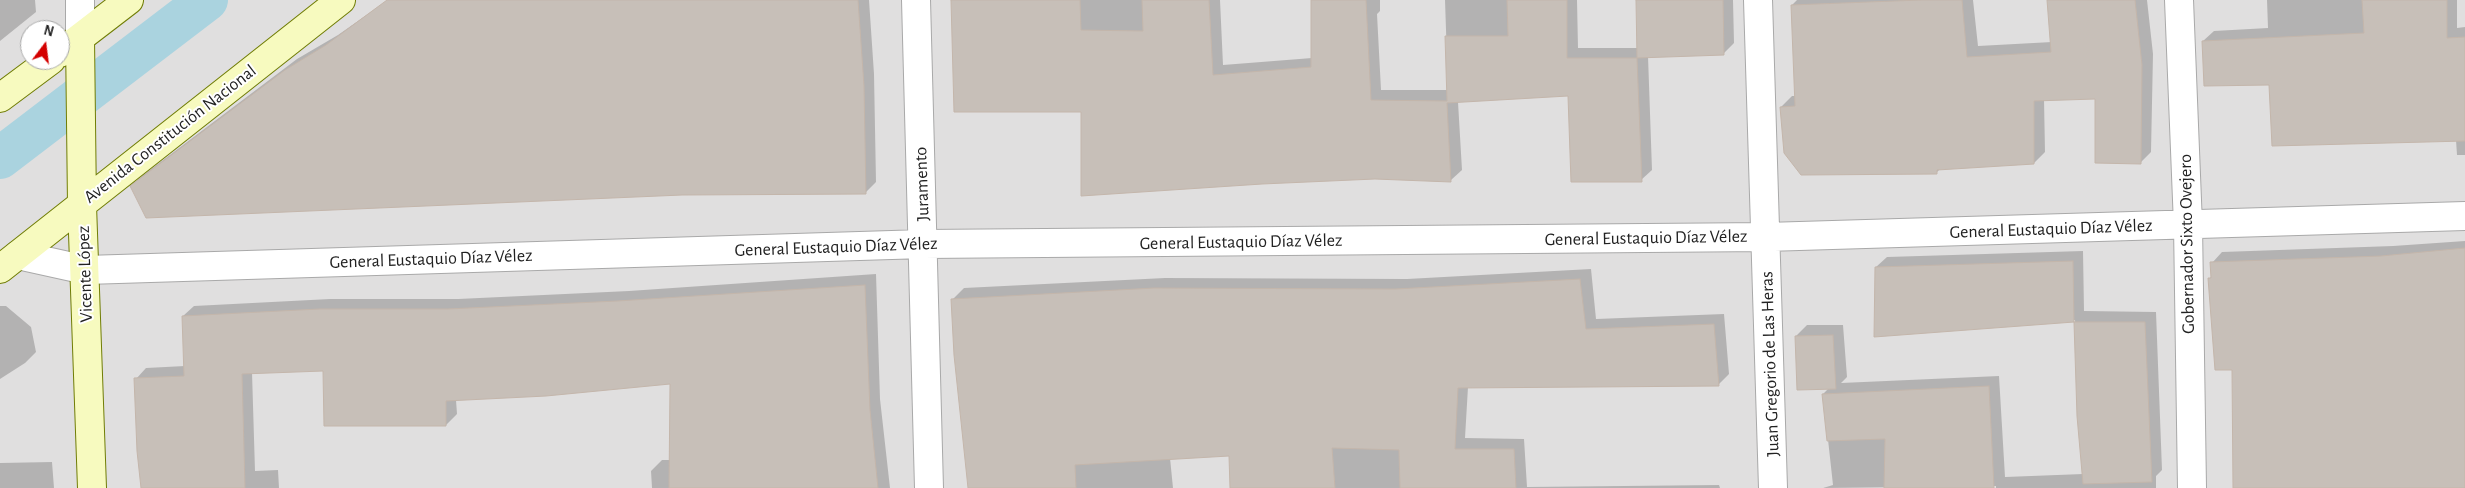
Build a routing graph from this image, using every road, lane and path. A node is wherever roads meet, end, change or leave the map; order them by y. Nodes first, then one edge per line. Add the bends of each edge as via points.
1 (80, 0) edge
2 (129, 0) edge
3 (341, 0) edge
4 (916, 0) edge
5 (1758, 0) edge
6 (2179, 0) edge
7 (70, 45) edge
8 (38, 70) edge
9 (0, 98) edge
10 (82, 204) junction
11 (2465, 216) edge
12 (2188, 226) junction
13 (1766, 237) junction
14 (924, 244) junction
15 (9, 262) edge
16 (86, 270) junction
17 (92, 488) edge
18 (929, 488) edge
19 (1773, 488) edge
20 (2192, 488) edge

1 - 7 street, Vicente López
2 - 7 main road
3 - 10 main road, Avenida Constitución Nacional
4 - 14 street, Juramento
5 - 13 street, Juan Gregorio de Las Heras
6 - 12 street, Gobernador Sixto Ovejero
7 - 10 main road, Vicente López
8 - 9 main road
10 - 15 main road, Avenida Constitución Nacional
10 - 16 main road, Vicente López
11 - 12 street, General Eustaquio Díaz Vélez
12 - 13 street, General Eustaquio Díaz Vélez
12 - 20 street, Gobernador Sixto Ovejero
13 - 14 street, General Eustaquio Díaz Vélez
13 - 19 street, Juan Gregorio de Las Heras
14 - 16 street, General Eustaquio Díaz Vélez
14 - 18 street, Juramento
15 - 16 street, General Eustaquio Díaz Vélez
16 - 17 main road, Vicente López

